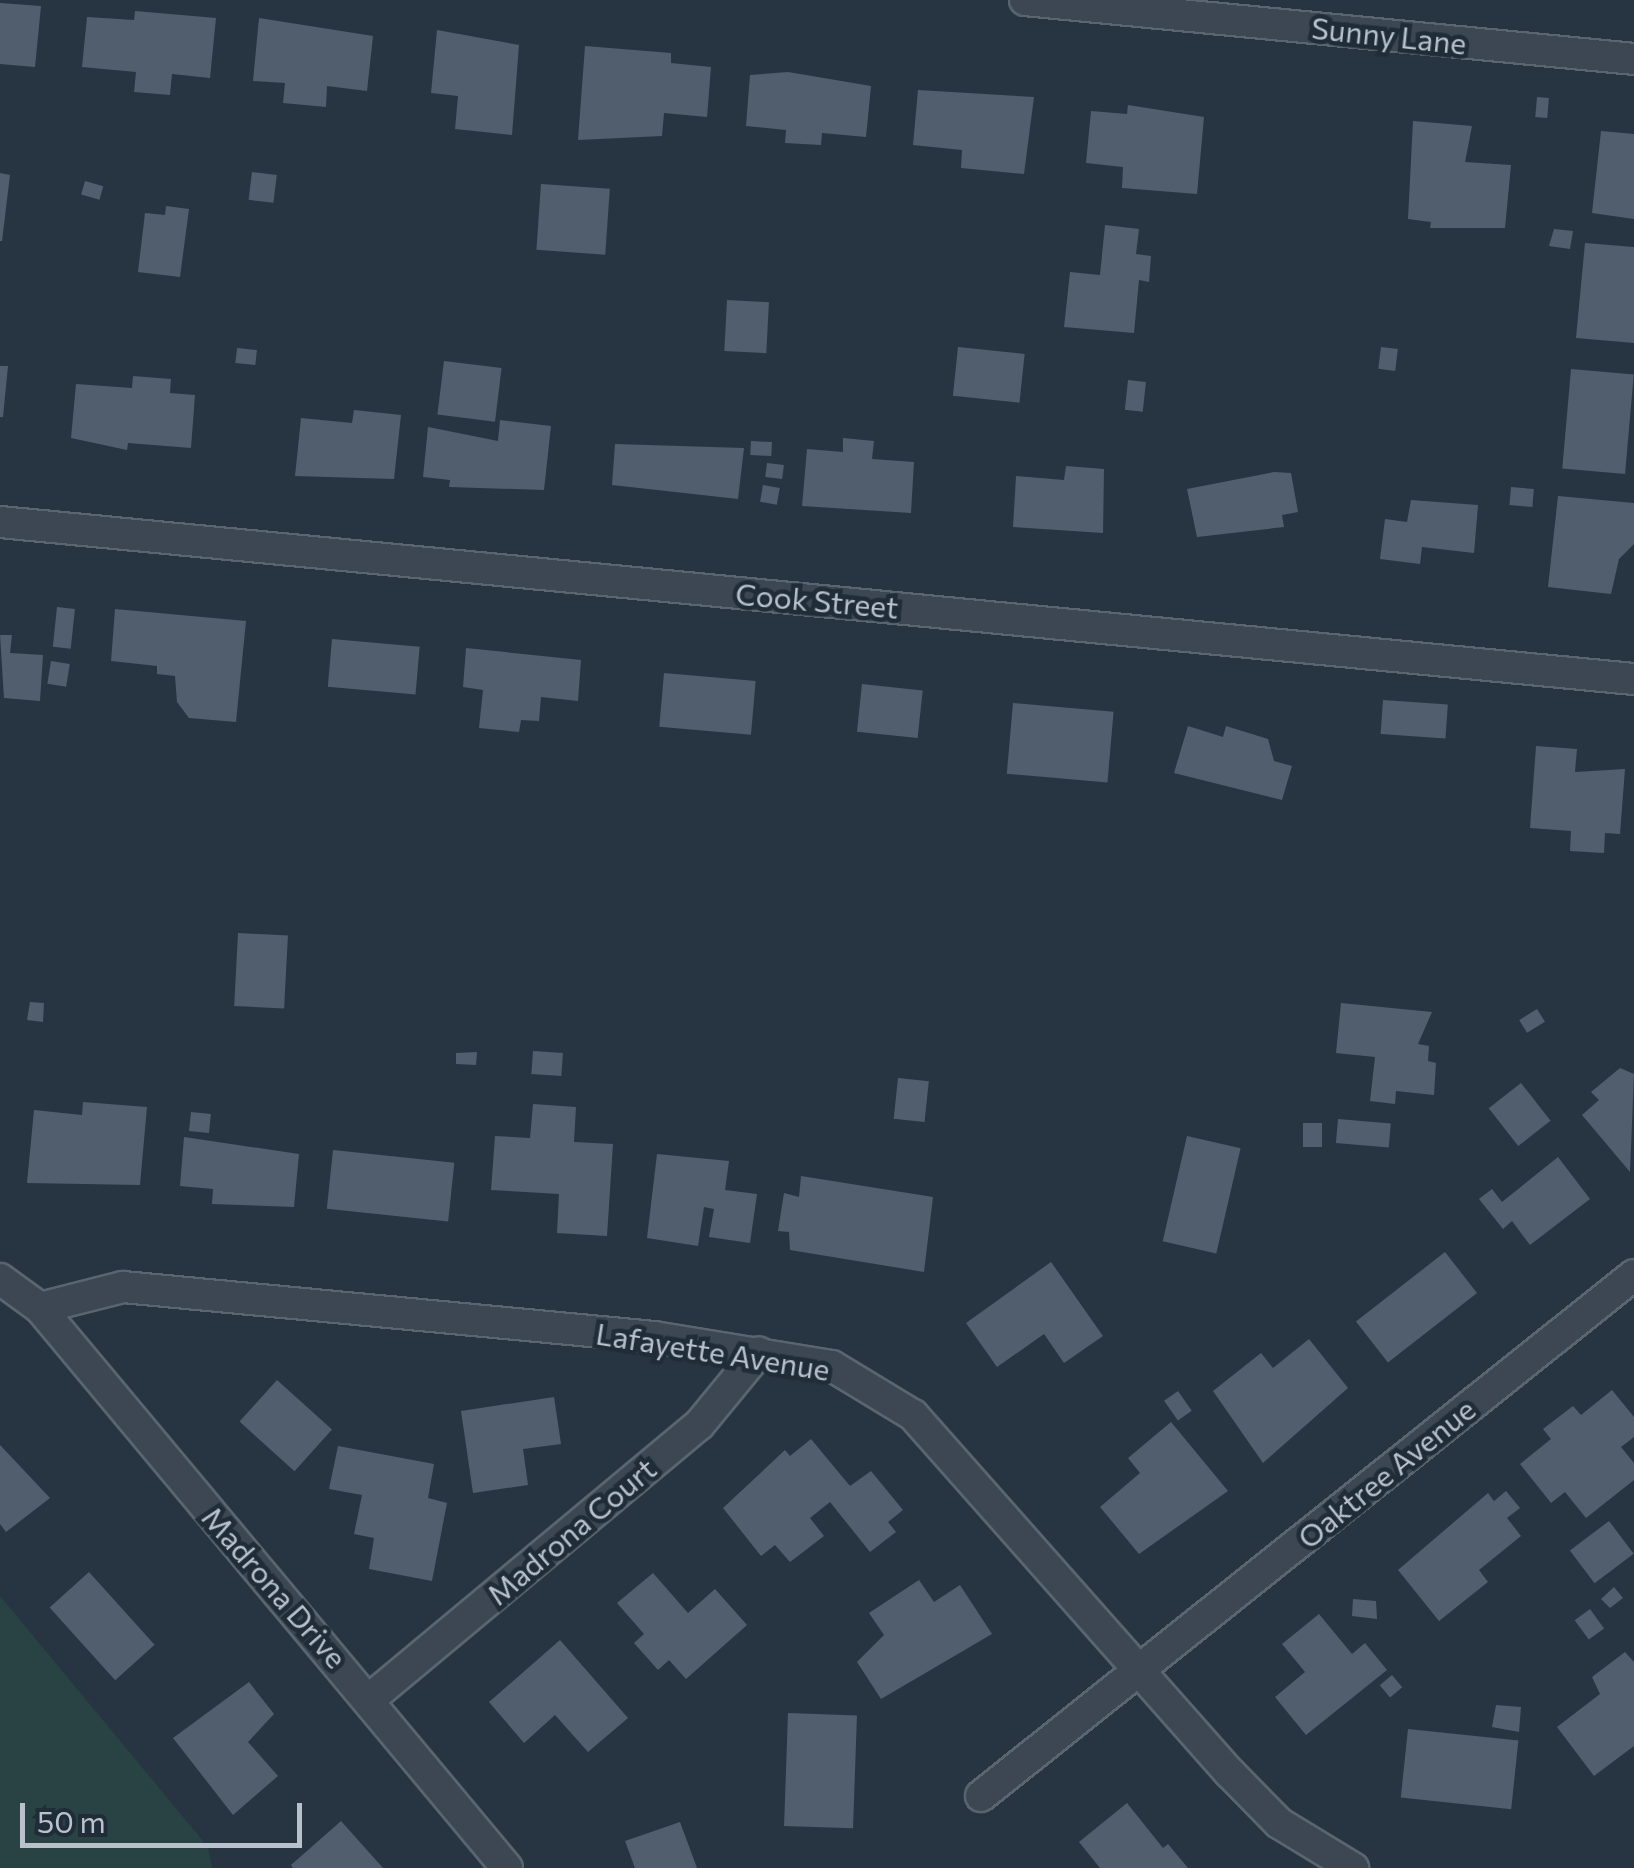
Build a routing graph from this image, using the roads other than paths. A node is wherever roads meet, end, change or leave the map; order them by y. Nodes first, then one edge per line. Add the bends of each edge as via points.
1 (1024, 0) edge
2 (1634, 59) edge
3 (0, 522) edge
4 (1634, 679) edge
5 (1634, 1274) edge
6 (0, 1278) edge
7 (40, 1308) junction
8 (759, 1352) junction
9 (1138, 1671) junction
10 (371, 1698) junction
11 (981, 1796) dead end
12 (508, 1868) edge
13 (1353, 1868) edge

1 - 2 street, Sunny Lane
3 - 4 street, Cook Street
5 - 9 street, Oaktree Avenue
6 - 7 street
7 - 8 street, Lafayette Avenue via 123,1287
7 - 10 street, Madrona Drive
8 - 9 street, Lafayette Avenue via 832,1366 913,1416
8 - 10 street, Madrona Court via 698,1425
9 - 11 street, Oaktree Avenue
9 - 13 street, Lafayette Avenue via 1279,1823
10 - 12 street, Madrona Drive

